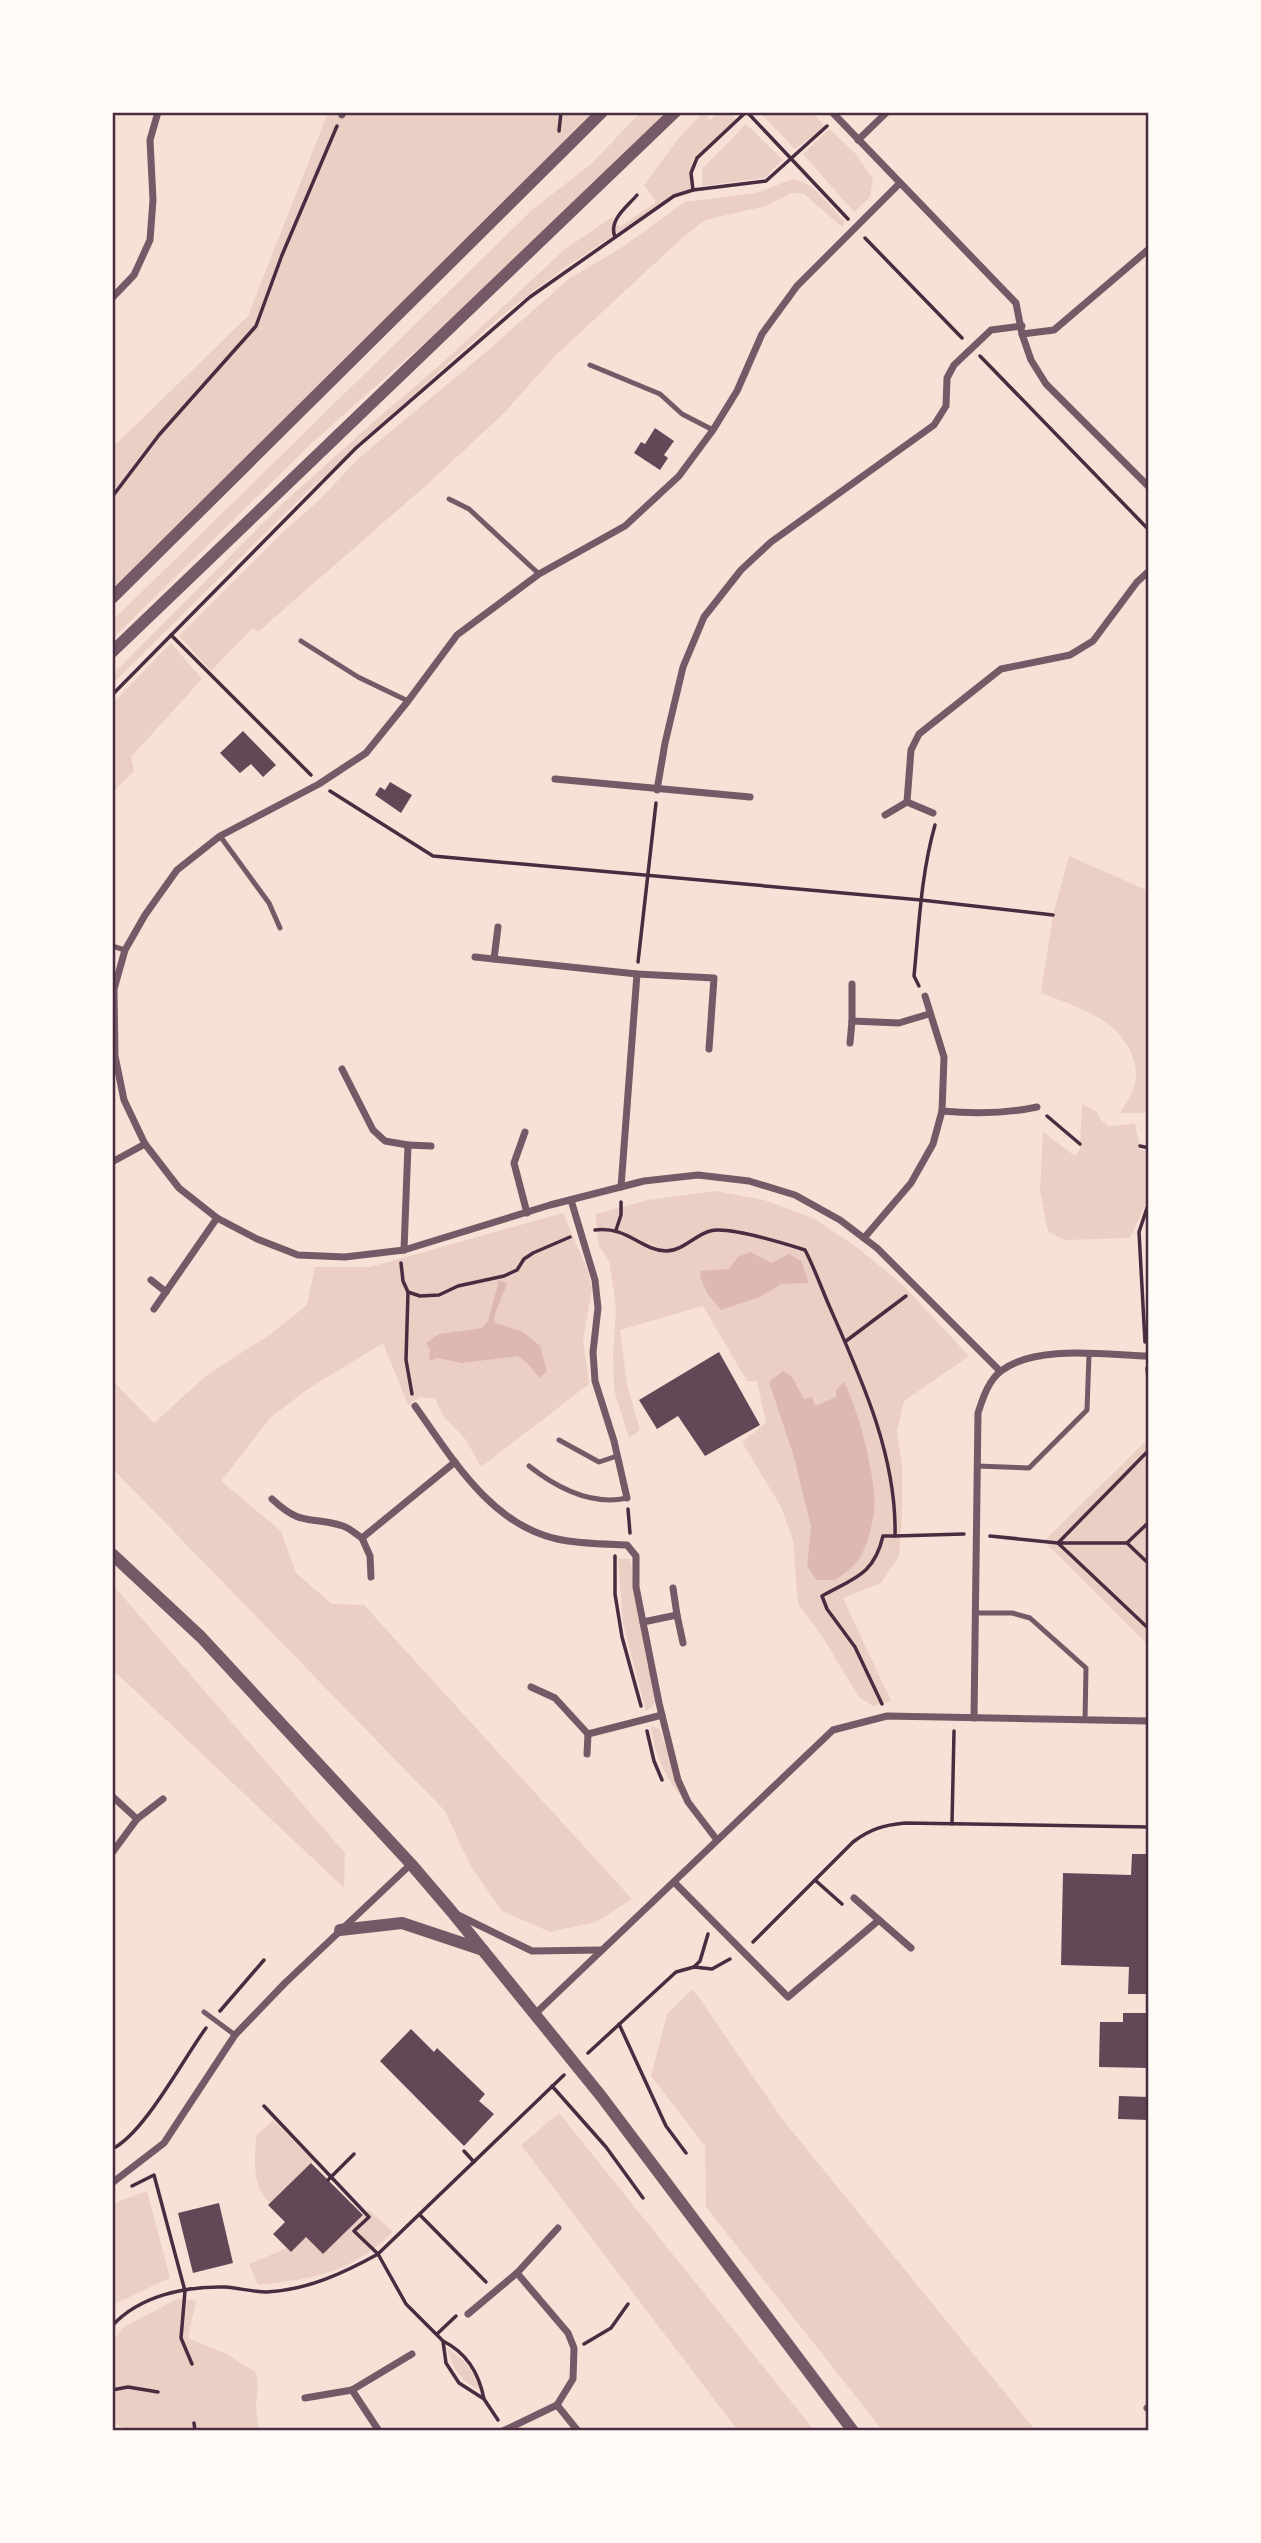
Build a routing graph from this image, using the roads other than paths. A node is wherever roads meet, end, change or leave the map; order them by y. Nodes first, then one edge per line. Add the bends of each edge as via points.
1 (158, 112) edge
2 (601, 112) edge
3 (675, 112) edge
4 (887, 112) edge
5 (834, 114) edge
6 (858, 140) junction
7 (900, 183) junction
8 (1149, 249) edge
9 (112, 298) edge
10 (1022, 330) junction
11 (590, 365) dead end
12 (713, 430) junction
13 (1149, 487) edge
14 (449, 499) dead end
15 (1149, 571) edge
16 (539, 575) junction
17 (112, 598) edge
18 (301, 641) dead end
19 (112, 652) edge
20 (408, 701) junction
21 (555, 779) dead end
22 (657, 790) junction
23 (750, 797) dead end
24 (908, 802) junction
25 (933, 813) road end
26 (885, 815) dead end
27 (220, 836) junction
28 (498, 927) dead end
29 (280, 928) dead end
30 (112, 946) edge
31 (125, 950) junction
32 (475, 957) dead end
33 (494, 959) junction
34 (637, 974) junction
35 (852, 984) dead end
36 (925, 996) road end
37 (929, 1014) junction
38 (852, 1021) junction
39 (850, 1043) dead end
40 (709, 1049) dead end
41 (114, 1056) edge
42 (342, 1069) dead end
43 (1037, 1107) road end
44 (942, 1111) junction
45 (525, 1132) dead end
46 (145, 1144) junction
47 (408, 1145) junction
48 (431, 1146) dead end
49 (112, 1161) edge
50 (621, 1187) junction
51 (571, 1200) junction
52 (527, 1213) junction
53 (217, 1218) junction
54 (864, 1238) junction
55 (404, 1251) junction
56 (151, 1280) dead end
57 (166, 1292) junction
58 (154, 1309) dead end
59 (1089, 1355) junction
60 (1147, 1356) edge
61 (1000, 1371) junction
62 (415, 1406) road end
63 (559, 1440) dead end
64 (617, 1456) junction
65 (455, 1462) junction
66 (529, 1466) dead end
67 (977, 1466) junction
68 (627, 1498) joint
69 (272, 1499) dead end
70 (362, 1538) junction
71 (112, 1554) edge
72 (371, 1577) dead end
73 (673, 1588) dead end
74 (975, 1613) junction
75 (677, 1615) junction
76 (643, 1622) junction
77 (683, 1643) dead end
78 (531, 1687) dead end
79 (662, 1715) junction
80 (974, 1718) junction
81 (1085, 1720) junction
82 (1149, 1721) edge
83 (588, 1734) junction
84 (587, 1754) dead end
85 (112, 1796) edge
86 (163, 1800) dead end
87 (137, 1819) junction
88 (717, 1840) junction
89 (112, 1853) edge
90 (411, 1864) junction
91 (675, 1883) junction
92 (854, 1898) road end
93 (452, 1912) junction
94 (879, 1920) junction
95 (340, 1930) junction
96 (911, 1948) dead end
97 (483, 1950) junction
98 (600, 1950) junction
99 (204, 2012) dead end
100 (535, 2014) junction
101 (235, 2035) junction
102 (112, 2183) edge
103 (558, 2228) dead end
104 (517, 2273) junction
105 (468, 2314) road end
106 (412, 2354) dead end
107 (352, 2390) junction
108 (305, 2398) dead end
109 (558, 2405) junction
110 (380, 2431) edge
111 (504, 2431) edge
112 (578, 2431) edge
113 (853, 2431) edge

1 - 9 street via 150,140 150,240 134,275
2 - 17 street
3 - 19 street
4 - 6 street
5 - 6 street
6 - 7 street
7 - 10 street via 1016,303
7 - 12 street via 797,286 762,334 737,391
8 - 10 street via 1054,330
10 - 13 street via 1031,360 1046,384
10 - 22 street via 991,330 971,346 947,378 946,407 934,425 771,542 741,570 704,617 683,667
11 - 12 lane via 660,394 682,414
12 - 16 street via 679,476 625,526
14 - 16 lane via 469,509
15 - 24 street via 1093,640 1070,655 1001,669 919,734 911,750
16 - 20 street via 457,635
18 - 20 lane via 358,677
20 - 27 street via 366,753 320,784
21 - 22 street
22 - 23 street
24 - 25 street
24 - 26 street
27 - 29 lane via 269,903
27 - 31 street via 177,870
28 - 33 street
30 - 31 lane
31 - 41 street via 114,989
32 - 33 street
33 - 34 street
34 - 40 street via 714,978
34 - 50 street
35 - 38 street
36 - 37 street
37 - 38 street via 899,1023
37 - 44 street via 944,1057
38 - 39 street
41 - 46 street via 124,1100
42 - 47 street via 373,1130 385,1141
43 - 44 street via 980,1114
44 - 54 street via 933,1144 911,1183
45 - 52 street via 514,1163
46 - 49 street
46 - 53 street via 179,1188
47 - 48 street
47 - 55 street
50 - 51 street
50 - 54 street via 698,1175 749,1181 795,1195
51 - 52 street
51 - 64 street via 595,1280 595,1381
52 - 55 street
53 - 55 street via 298,1255
53 - 57 street
54 - 61 street
56 - 57 street
57 - 58 street
59 - 60 street
59 - 61 street via 1043,1354
59 - 67 lane via 1087,1410 1029,1468
61 - 67 street via 987,1388 978,1413
62 - 65 street
63 - 64 lane via 599,1462
64 - 68 street
65 - 70 street
65 - 76 street via 499,1511 527,1528 555,1539 627,1545 636,1556
66 - 68 lane via 573,1493 604,1500
67 - 74 street
69 - 70 street via 302,1520 345,1526
70 - 72 street via 370,1556
71 - 90 street via 201,1637
73 - 75 street
74 - 80 street
74 - 81 lane via 1030,1618 1086,1668
75 - 76 street
75 - 77 street
76 - 79 street
78 - 83 street via 555,1698
79 - 83 street
79 - 88 street via 683,1791
80 - 81 street
80 - 88 street via 887,1716 833,1730
81 - 82 street
83 - 84 street
85 - 87 street
86 - 87 street
87 - 89 street
88 - 91 street
90 - 93 street
90 - 95 street
91 - 94 street via 788,1997
91 - 98 street
92 - 94 street
93 - 97 street
93 - 98 street via 532,1951
94 - 96 street
95 - 97 street via 402,1923
95 - 101 street
97 - 100 street
98 - 100 street
99 - 101 lane
100 - 113 street
101 - 102 street via 164,2143
103 - 104 street
104 - 105 street
104 - 109 street via 568,2333 574,2348 573,2379
106 - 107 street
107 - 108 street
107 - 110 street
109 - 111 street
109 - 112 street

